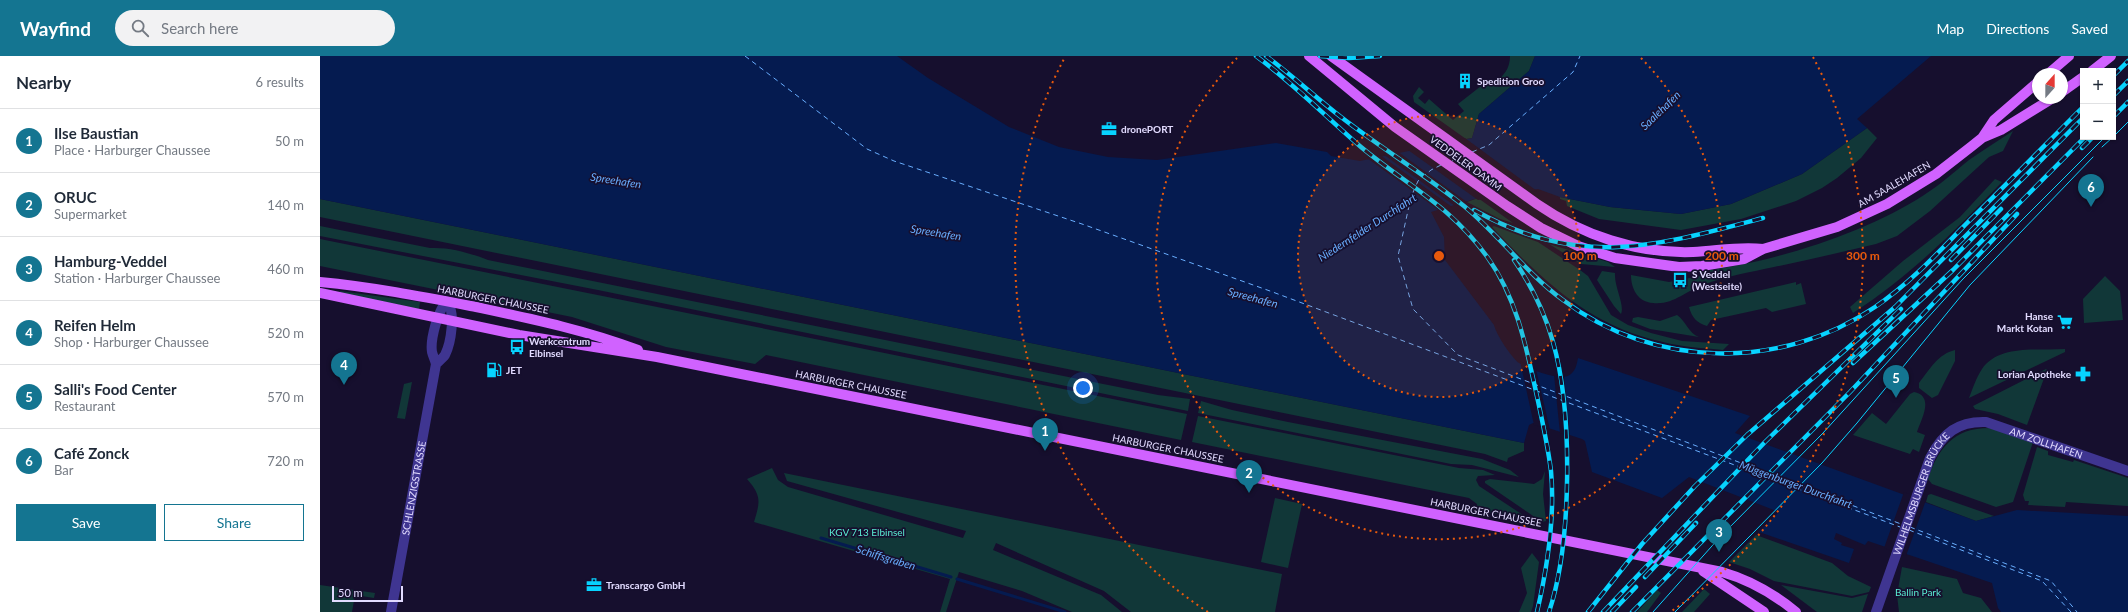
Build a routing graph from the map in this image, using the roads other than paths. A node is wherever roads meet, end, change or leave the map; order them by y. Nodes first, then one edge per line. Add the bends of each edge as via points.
1 (1309, 56) edge
2 (1331, 56) edge
3 (2070, 56) edge
4 (2111, 56) edge
5 (2055, 68) edge
6 (2096, 68) edge
7 (2080, 79) edge
8 (2032, 87) edge
9 (2068, 88) edge
10 (2043, 104) edge
11 (1982, 138) junction
12 (1641, 248) joint
13 (1763, 249) junction
14 (1626, 261) joint
15 (320, 282) edge
16 (320, 293) edge
17 (447, 302) junction
18 (438, 318) junction
19 (453, 321) junction
20 (657, 357) junction
21 (436, 364) junction
22 (1964, 424) joint
23 (2128, 470) edge
24 (1698, 568) junction
25 (1881, 596) junction
26 (391, 612) edge
27 (1764, 612) edge
28 (1796, 612) edge
29 (1876, 612) edge
30 (1884, 612) edge

1 - 14 main road, VEDDELER DAMM via 1396,127 1525,219 1578,246
2 - 12 main road, VEDDELER DAMM via 1548,212 1581,229
3 - 5 main road
4 - 6 main road
7 - 9 main road
8 - 11 main road, AM SAALEHAFEN via 1994,120
10 - 11 main road, AM SAALEHAFEN via 2002,130
11 - 13 main road, AM SAALEHAFEN via 1936,174 1887,204 1837,227
12 - 13 main road, AM SAALEHAFEN via 1678,252 1743,247
13 - 14 main road, AM SAALEHAFEN via 1744,260 1702,266 1679,267
15 - 17 main road, HARBURGER CHAUSSEE via 394,291
16 - 18 main road, HARBURGER CHAUSSEE
17 - 18 street, SCHLENZIGSTRASSE via 442,306
17 - 19 street via 453,312
17 - 20 main road, HARBURGER CHAUSSEE via 550,322 596,334
18 - 19 main road, HARBURGER CHAUSSEE
18 - 21 street, SCHLENZIGSTRASSE via 432,351
19 - 20 main road, HARBURGER CHAUSSEE via 598,349
19 - 21 street, SCHLENZIGSTRASSE via 445,355
20 - 24 main road, HARBURGER CHAUSSEE
21 - 26 street, SCHLENZIGSTRASSE
22 - 23 street, AM ZOLLHAFEN via 1986,422 1998,425
22 - 25 street, WILHELMSBURGER BRÜCKE via 1952,430 1936,446 1916,494
24 - 27 main road, HARBURGER CHAUSSEE
24 - 28 main road, HARBURGER CHAUSSEE via 1738,576 1768,591
25 - 29 street, WILHELMSBURGER BRÜCKE
25 - 30 street

